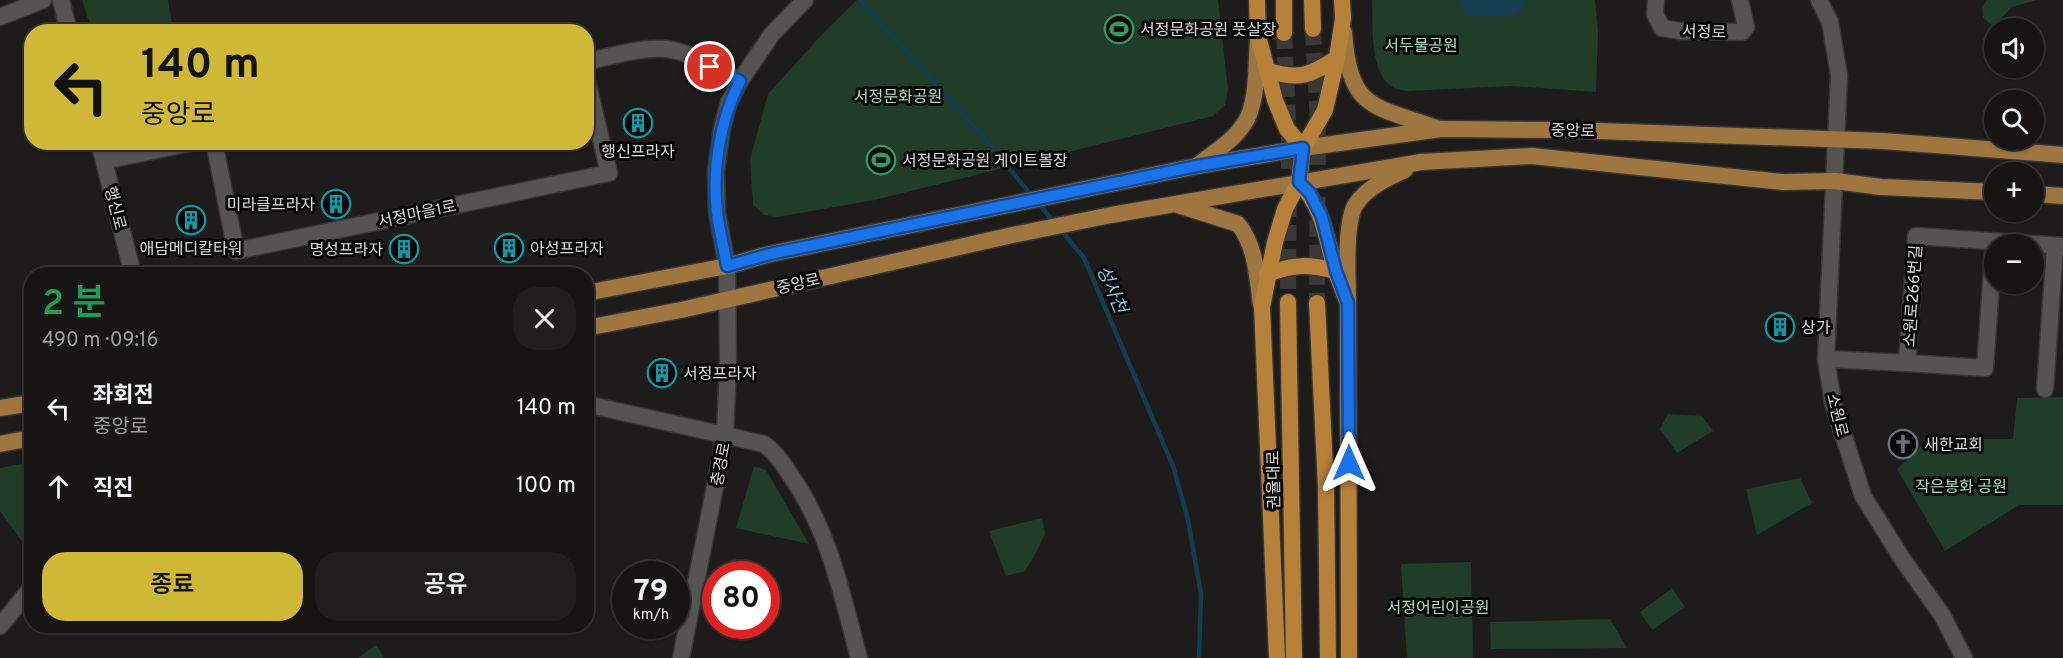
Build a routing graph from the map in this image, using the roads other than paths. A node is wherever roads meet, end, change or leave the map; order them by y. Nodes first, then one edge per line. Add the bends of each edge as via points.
1 (44, 0) edge
2 (61, 0) edge
3 (1257, 0) edge
4 (1284, 0) edge
5 (1312, 0) edge
6 (1342, 0) edge
7 (1656, 0) edge
8 (1740, 0) edge
9 (1819, 0) edge
10 (804, 1) edge
11 (0, 17) edge
12 (1342, 18) junction
13 (67, 24) edge
14 (1313, 28) tunnel mouth
15 (1284, 33) tunnel mouth
16 (1258, 36) junction
17 (1337, 58) junction
18 (594, 60) edge
19 (1268, 71) junction
20 (740, 81) junction
21 (594, 110) edge
22 (1441, 129) junction
23 (1835, 139) junction
24 (1303, 148) junction
25 (101, 150) edge
26 (155, 150) edge
27 (216, 150) edge
28 (2063, 155) edge
29 (104, 160) junction
30 (1421, 162) junction
31 (1197, 166) junction
32 (1835, 181) junction
33 (1299, 182) junction
34 (1984, 192) edge
35 (2044, 195) edge
36 (2063, 196) edge
37 (1174, 203) junction
38 (1984, 241) edge
39 (2044, 245) edge
40 (2059, 246) edge
41 (727, 266) junction
42 (131, 267) edge
43 (1336, 271) junction
44 (1267, 274) junction
45 (594, 291) edge
46 (1990, 294) edge
47 (727, 299) junction
48 (1288, 302) tunnel mouth
49 (1317, 303) tunnel mouth
50 (1348, 303) junction
51 (1262, 307) junction
52 (594, 326) edge
53 (1826, 359) junction
54 (1907, 363) junction
55 (2045, 389) dead end
56 (24, 403) edge
57 (1, 404) edge
58 (594, 406) edge
59 (725, 436) junction
60 (24, 440) edge
61 (0, 444) edge
62 (24, 597) edge
63 (0, 626) edge
64 (1961, 656) edge
65 (681, 658) edge
66 (859, 658) edge
67 (1276, 658) edge
68 (1294, 658) edge
69 (1328, 658) edge
70 (1350, 658) edge

1 - 11 street
2 - 13 street
3 - 16 highway
4 - 15 highway
5 - 14 highway
6 - 12 highway
7 - 8 street, 서정로 via 1655,14 1662,28 1742,32 1746,27
9 - 23 street via 1830,22 1839,75
10 - 20 street, 충경로 via 772,34
12 - 17 highway
12 - 22 main road via 1350,76 1366,101
16 - 19 highway
16 - 31 main road via 1252,103 1245,124
17 - 19 highway via 1305,76
17 - 24 highway via 1325,110
18 - 20 street via 667,49
19 - 24 highway via 1287,129
20 - 41 street, 충경로 via 722,128 716,171 717,212
21 - 27 street, 서정마을1로 via 609,173 236,251
22 - 23 main road, 중앙로
22 - 24 main road, 중앙로
23 - 28 main road, 중앙로
23 - 32 street, 소원로
24 - 31 main road, 중앙로
24 - 33 highway
25 - 29 street, 행신로
26 - 29 street
29 - 42 street, 행신로
30 - 32 main road, 중앙로 via 1532,156 1783,182
30 - 33 main road, 중앙로
30 - 50 main road via 1380,182 1356,205 1349,223
31 - 41 main road, 중앙로
32 - 34 main road, 중앙로
32 - 53 street, 소원로
33 - 37 main road, 중앙로
33 - 43 highway via 1310,193 1322,217
33 - 44 highway via 1286,209
35 - 36 main road
37 - 47 main road, 중앙로
37 - 51 main road via 1238,224 1244,231 1252,250
38 - 54 street, 소원로266번길 via 1916,236
39 - 40 street, 소원로266번길
40 - 55 street, 소원로266번길
41 - 45 main road, 중앙로
41 - 47 street, 충경로
43 - 44 highway via 1303,265
43 - 50 highway
44 - 51 highway
46 - 54 street, 소원로266번길 via 1985,368
47 - 52 main road, 중앙로
47 - 59 street, 충경로
48 - 68 highway, 권율대로
49 - 69 highway via 1326,488
50 - 70 highway
51 - 67 highway
53 - 54 street, 소원로266번길
53 - 64 street, 소원로 via 1833,403 1863,496 1942,615
56 - 57 main road
58 - 59 street
59 - 65 street, 충경로
59 - 66 street via 770,448 802,490 829,548
60 - 61 main road
62 - 63 street

